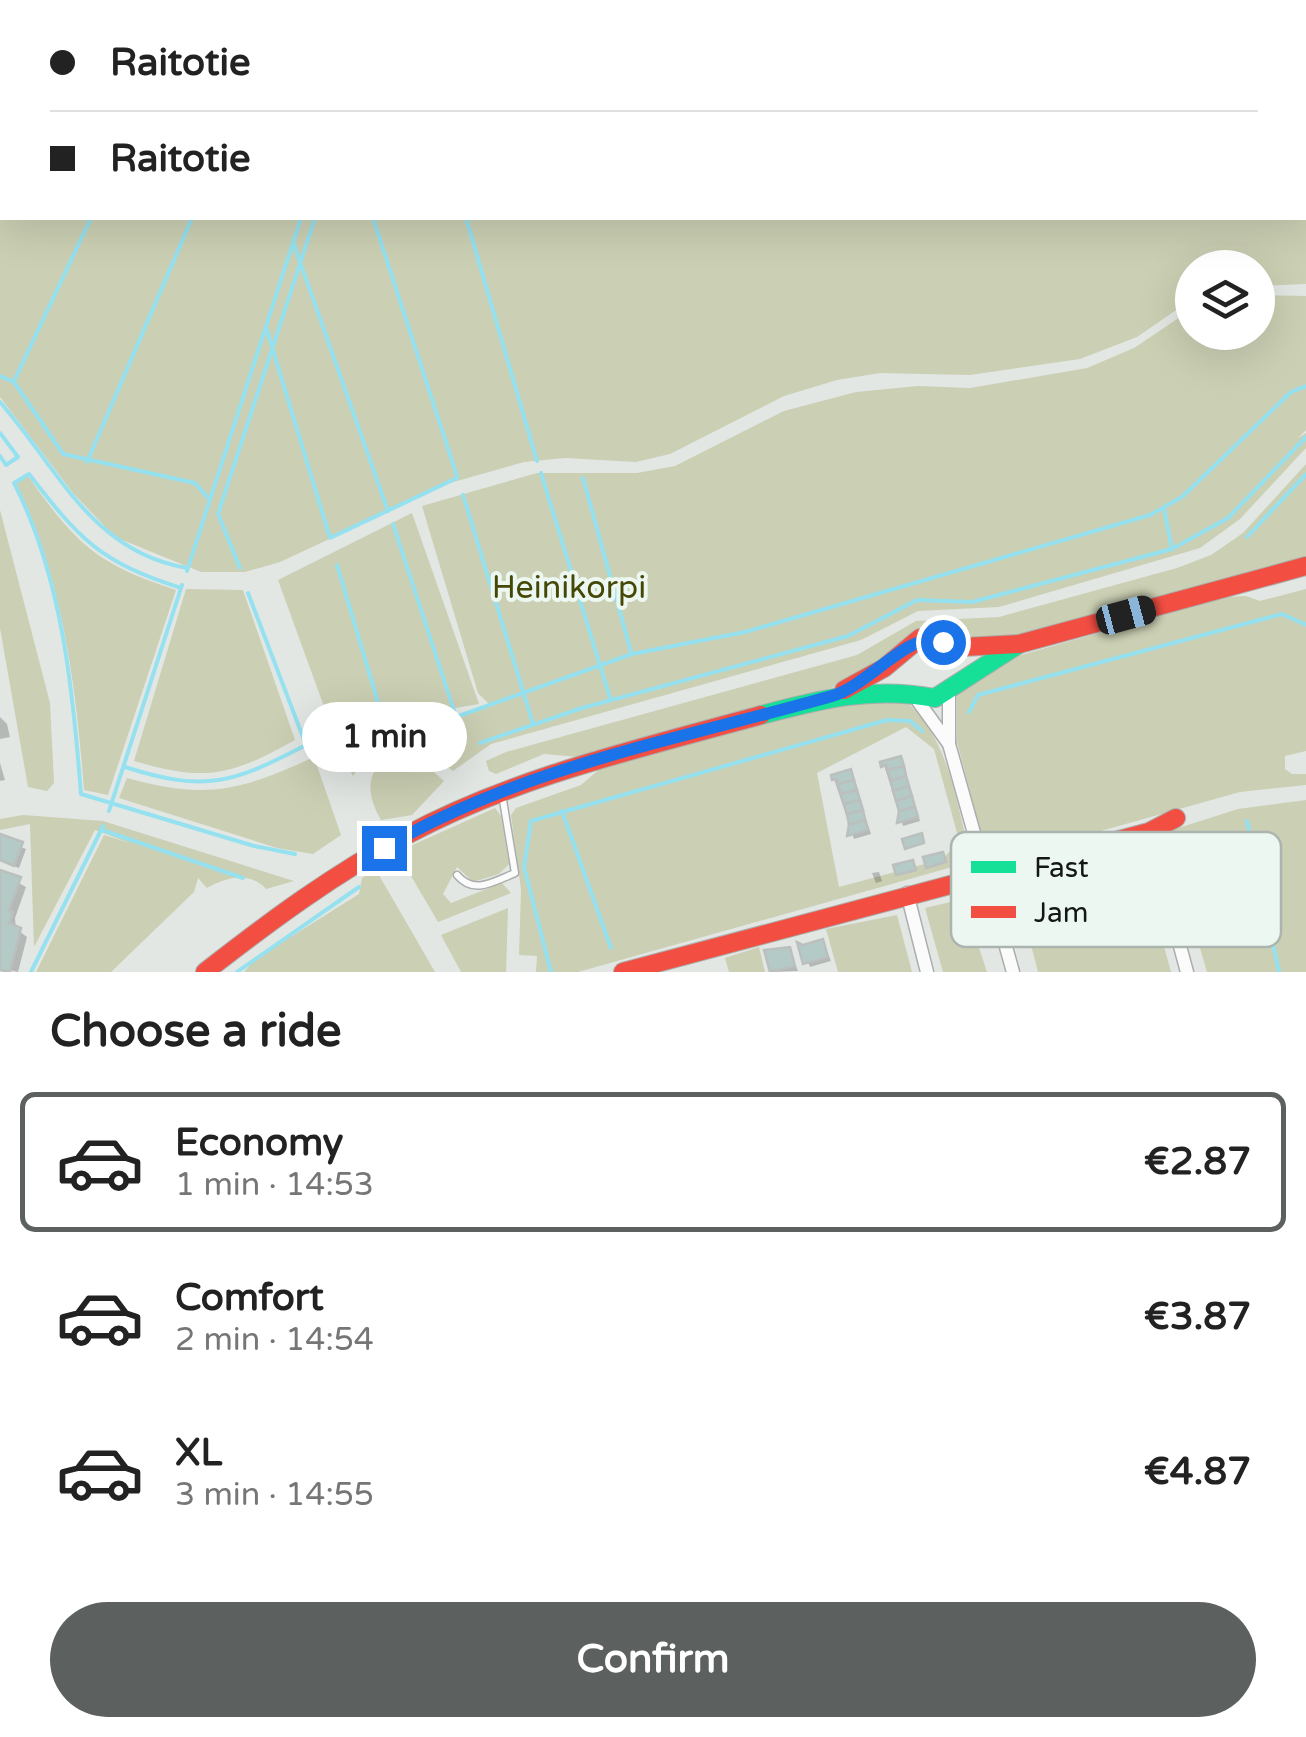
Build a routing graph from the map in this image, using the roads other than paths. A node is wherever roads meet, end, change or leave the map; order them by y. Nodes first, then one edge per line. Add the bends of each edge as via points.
1 (1306, 566) edge
2 (943, 642) junction
3 (1019, 644) junction
4 (899, 656) junction
5 (952, 687) junction
6 (838, 694) junction
7 (912, 695) junction
8 (949, 744) junction
9 (502, 794) junction
10 (1176, 818) dead end
11 (974, 832) edge
12 (1149, 832) edge
13 (457, 876) dead end
14 (951, 882) edge
15 (908, 893) junction
16 (1006, 947) edge
17 (1181, 947) edge
18 (644, 969) edge
19 (205, 972) edge
20 (624, 972) edge
21 (927, 972) edge
22 (1013, 972) edge
23 (1188, 972) edge

1 - 3 main road
2 - 3 main road
2 - 4 main road via 920,638
2 - 5 main road via 957,660
3 - 5 main road
4 - 6 main road
4 - 7 main road via 898,676
5 - 7 main road via 928,699
5 - 8 street
6 - 7 main road
6 - 9 main road via 619,753
7 - 8 street
8 - 11 street
9 - 13 lane via 514,873 475,888
9 - 19 main road via 359,862
10 - 12 main road
14 - 15 main road
15 - 18 main road
15 - 21 street
16 - 22 street
17 - 23 street
18 - 20 main road

